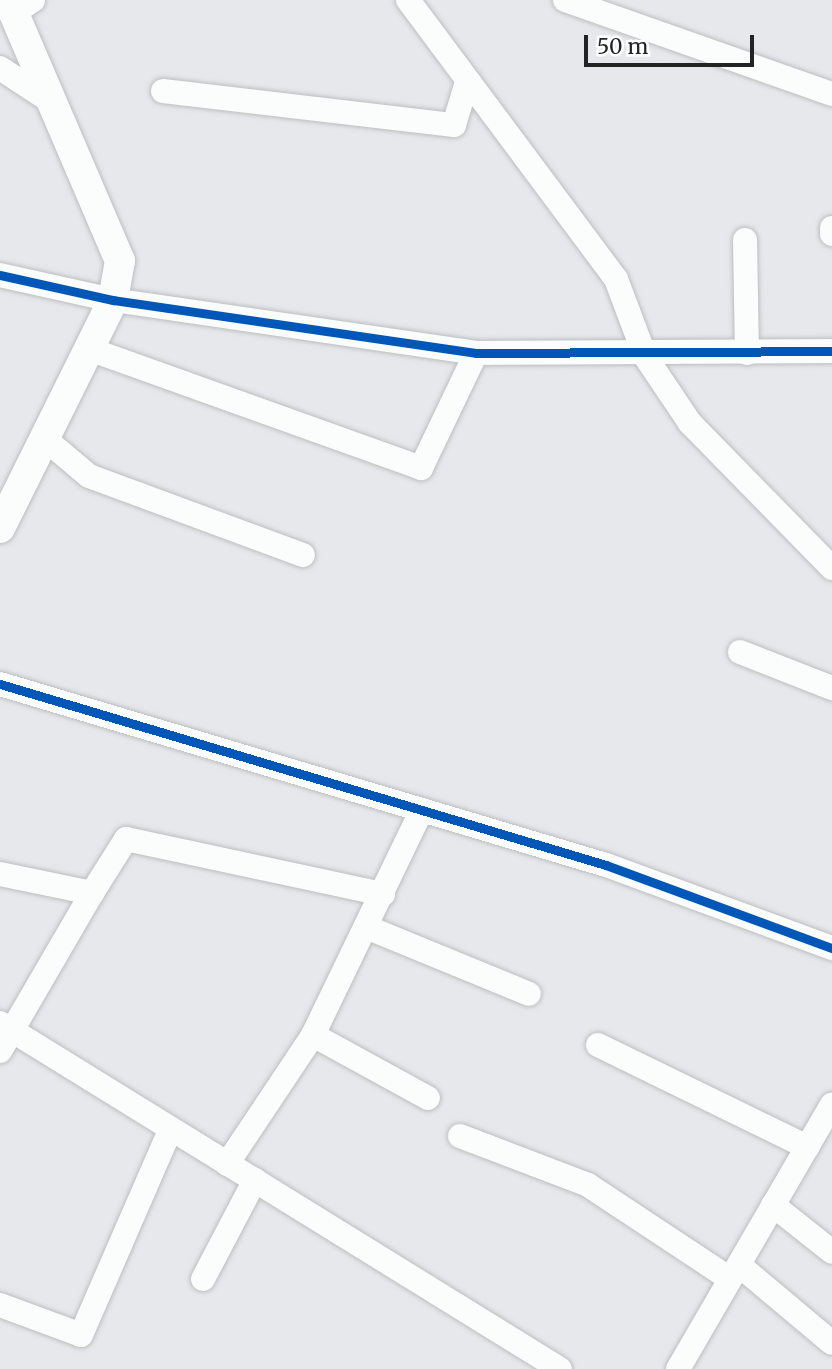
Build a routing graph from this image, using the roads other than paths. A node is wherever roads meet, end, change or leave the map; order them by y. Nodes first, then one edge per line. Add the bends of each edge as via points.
1 (408, 0) edge
2 (565, 0) edge
3 (18, 4) edge
4 (0, 68) edge
5 (467, 82) junction
6 (163, 91) dead end
7 (832, 94) edge
8 (50, 101) junction
9 (832, 228) edge
10 (832, 234) edge
11 (746, 240) dead end
12 (0, 275) edge
13 (113, 300) junction
14 (89, 349) junction
15 (832, 351) edge
16 (476, 353) junction
17 (747, 354) junction
18 (645, 356) junction
19 (45, 439) junction
20 (0, 528) edge
21 (303, 555) dead end
22 (832, 568) edge
23 (740, 652) dead end
24 (0, 684) edge
25 (832, 688) edge
26 (422, 810) junction
27 (0, 874) edge
28 (92, 893) junction
29 (383, 894) junction
30 (366, 928) junction
31 (832, 948) edge
32 (529, 994) dead end
33 (3, 1034) edge
34 (313, 1035) junction
35 (598, 1045) dead end
36 (428, 1098) dead end
37 (832, 1104) edge
38 (170, 1130) junction
39 (460, 1136) dead end
40 (807, 1147) junction
41 (227, 1164) junction
42 (255, 1180) junction
43 (774, 1205) junction
44 (832, 1252) edge
45 (735, 1272) junction
46 (203, 1279) dead end
47 (0, 1305) edge
48 (832, 1343) edge
49 (560, 1369) edge
50 (678, 1369) edge

1 - 5 street
2 - 7 street
3 - 8 street
4 - 8 street
5 - 6 street via 454,125
5 - 18 street via 616,279
8 - 13 street via 120,261
9 - 10 street
11 - 17 street
12 - 13 street
13 - 14 street
13 - 16 street
14 - 16 street via 421,468
14 - 19 street
15 - 17 street
16 - 18 street
17 - 18 street
18 - 22 street via 690,423
19 - 20 street
19 - 21 street via 89,476
23 - 25 street
24 - 26 street
26 - 29 street
26 - 31 street via 606,865
27 - 28 street
28 - 29 street via 126,839
28 - 33 street
29 - 30 street
30 - 32 street
30 - 34 street
33 - 38 street
34 - 36 street
34 - 41 street
35 - 40 street
37 - 40 street
38 - 41 street
38 - 47 street via 82,1335
39 - 45 street via 588,1185
40 - 43 street
41 - 42 street
42 - 46 street
42 - 49 street
43 - 44 street
43 - 45 street
45 - 48 street
45 - 50 street

